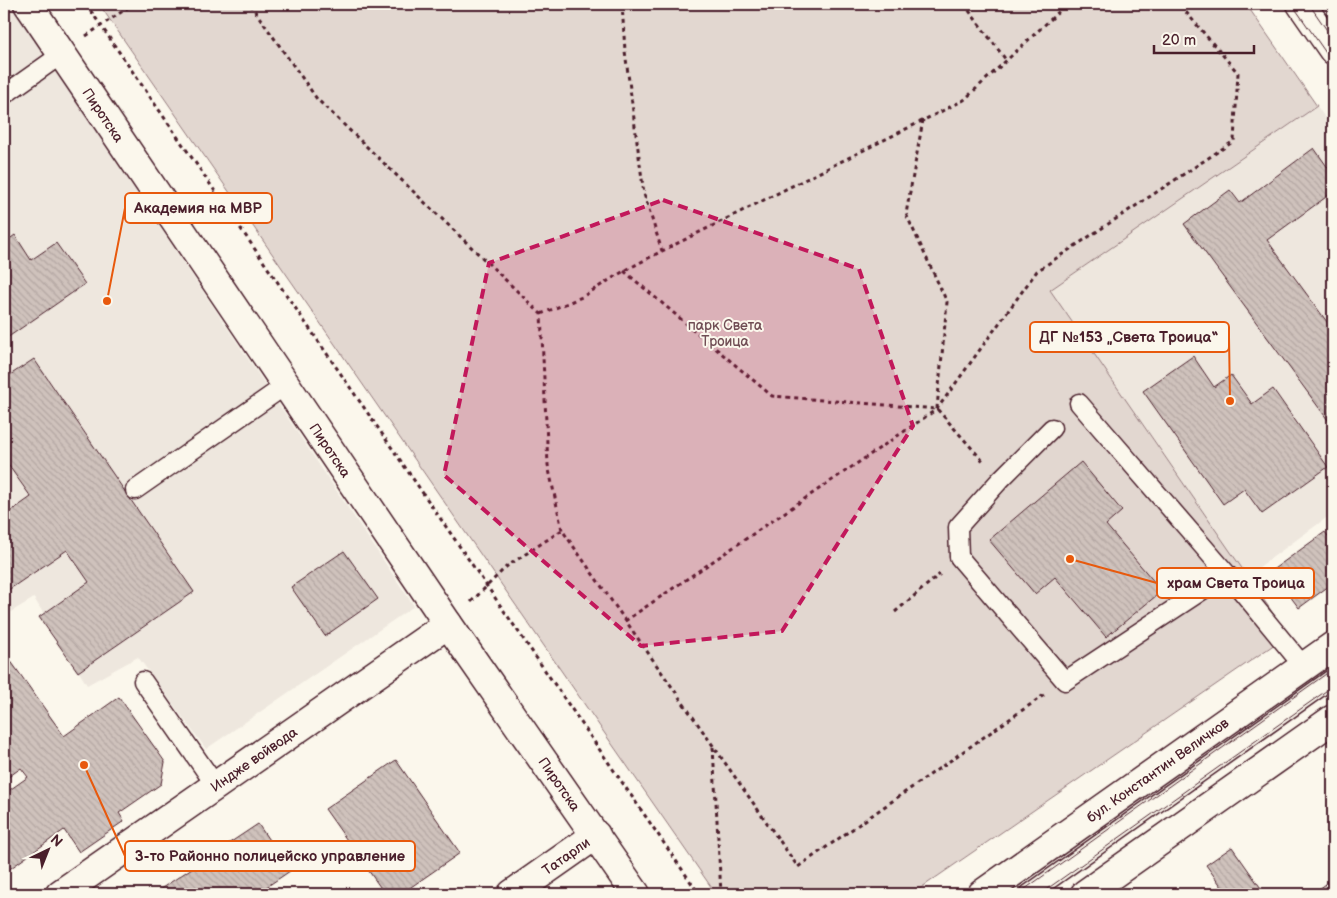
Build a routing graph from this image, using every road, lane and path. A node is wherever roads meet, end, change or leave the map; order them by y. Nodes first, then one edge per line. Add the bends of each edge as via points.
1 (28, 4) edge
2 (86, 4) edge
3 (133, 4) edge
4 (250, 4) edge
5 (622, 4) edge
6 (964, 4) edge
7 (1067, 4) edge
8 (1179, 4) edge
9 (1301, 4) edge
10 (101, 26) junction
11 (1333, 50) edge
12 (62, 54) junction
13 (1006, 60) junction
14 (4, 95) edge
15 (924, 120) junction
16 (662, 251) junction
17 (624, 271) junction
18 (541, 314) junction
19 (286, 385) junction
20 (1079, 403) dead end
21 (937, 409) junction
22 (1052, 428) dead end
23 (1000, 480) junction
24 (135, 490) dead end
25 (562, 530) junction
26 (959, 557) junction
27 (1227, 574) junction
28 (488, 586) junction
29 (895, 612) dead end
30 (625, 621) junction
31 (448, 624) junction
32 (1333, 646) edge
33 (1304, 667) junction
34 (1333, 678) edge
35 (143, 681) dead end
36 (1065, 681) junction
37 (1333, 719) edge
38 (713, 747) junction
39 (216, 786) junction
40 (596, 835) junction
41 (60, 894) edge
42 (512, 894) edge
43 (636, 894) edge
44 (699, 894) edge
45 (721, 894) edge
46 (982, 894) edge
47 (1029, 894) edge
48 (1085, 894) edge

1 - 12 street, Пиротска
2 - 10 path
3 - 10 path
4 - 18 path via 317,99
5 - 16 path via 644,194
6 - 13 path
7 - 13 path
8 - 21 path via 1238,73 1234,142 1037,271
9 - 11 street
10 - 12 path
10 - 28 path
12 - 14 lane
12 - 19 street, Пиротска
13 - 15 path via 964,100
15 - 16 path
15 - 21 path via 906,214 947,302
16 - 17 path
17 - 18 path via 582,297
17 - 21 path via 772,396
18 - 25 path via 548,465
19 - 24 lane
19 - 31 street, Пиротска
20 - 27 lane
21 - 23 path
21 - 30 path
22 - 23 lane
23 - 26 lane via 958,527
25 - 28 path via 506,567
25 - 30 path
26 - 29 path
26 - 36 lane
27 - 33 lane
27 - 36 lane
28 - 31 path
28 - 44 path
30 - 38 path
31 - 39 street, Индже войвода
31 - 40 street, Пиротска
32 - 33 street, бул. Константин Величков
33 - 46 street, бул. Константин Величков
34 - 47 lane, бул. Константин Величков
35 - 39 lane
36 - 38 path via 798,868
37 - 48 street
38 - 45 path
39 - 41 street, Индже войвода
40 - 42 street, Татарли
40 - 43 street, Пиротска

